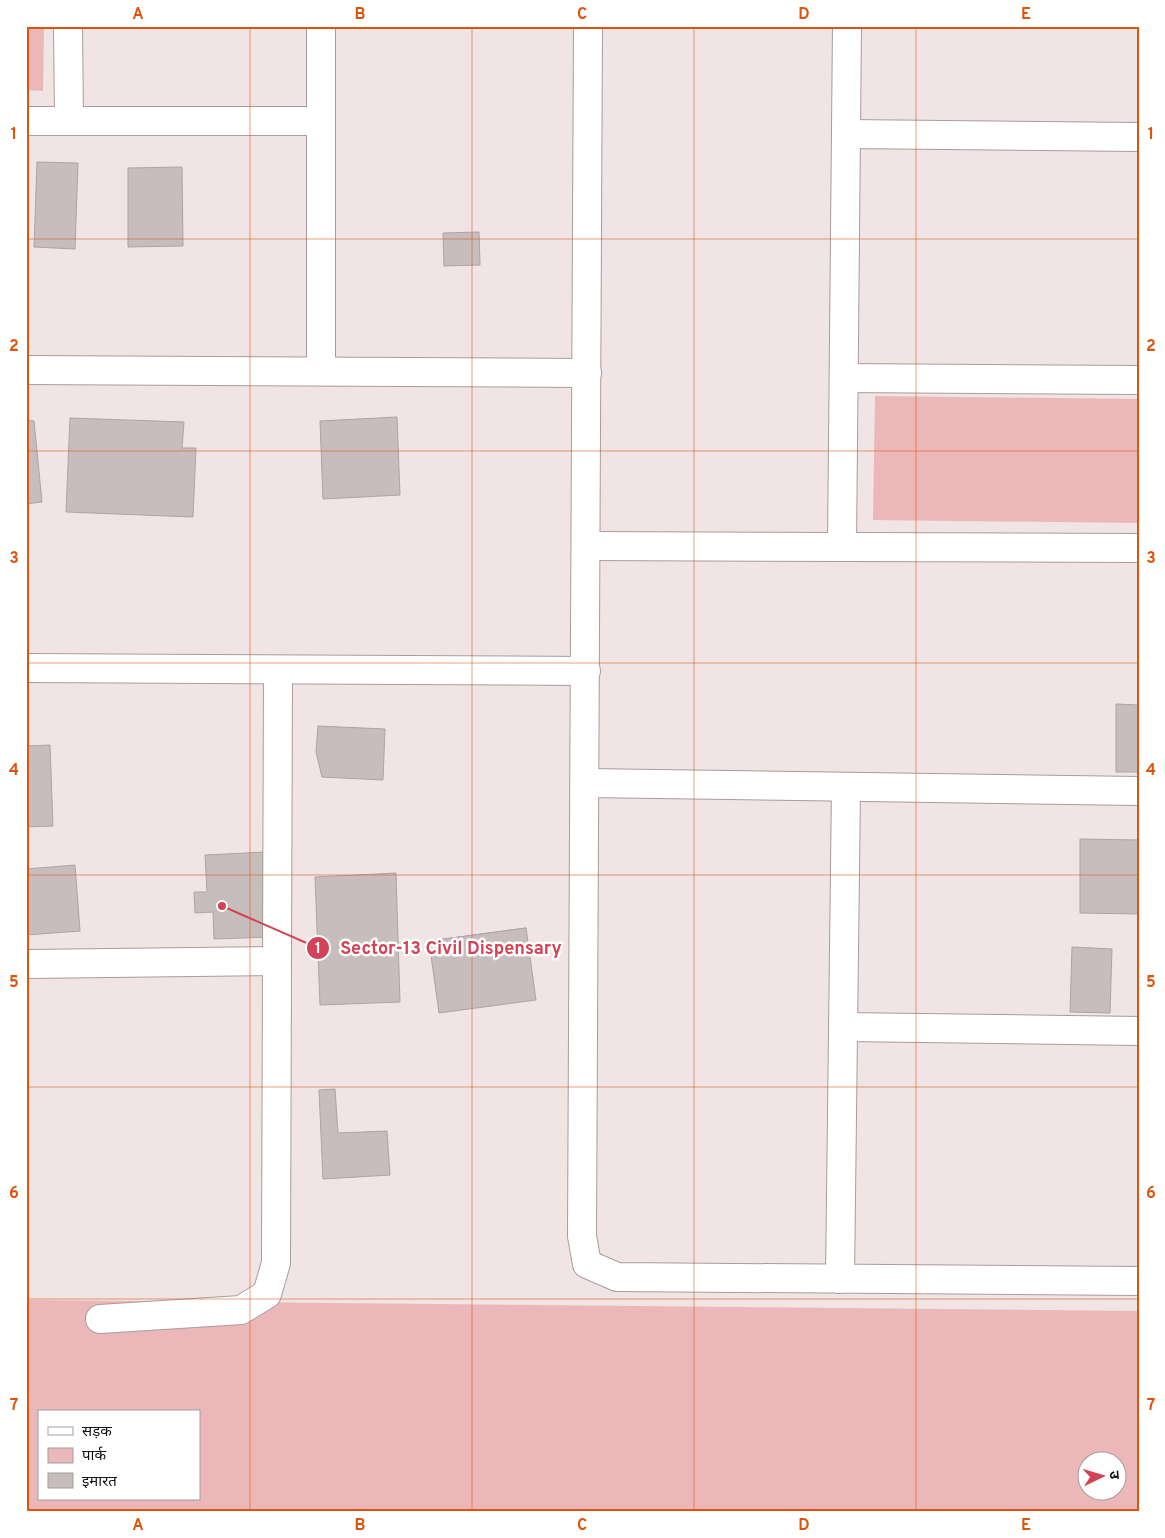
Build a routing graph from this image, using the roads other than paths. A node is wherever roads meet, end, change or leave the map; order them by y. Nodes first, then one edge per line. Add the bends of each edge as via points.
1 (68, 26) edge
2 (321, 26) edge
3 (588, 26) edge
4 (847, 26) edge
5 (26, 121) edge
6 (69, 121) junction
7 (321, 121) junction
8 (846, 134) junction
9 (1139, 137) edge
10 (26, 370) edge
11 (321, 371) junction
12 (587, 372) junction
13 (844, 378) junction
14 (1139, 380) edge
15 (586, 546) junction
16 (842, 547) junction
17 (1139, 548) edge
18 (26, 668) edge
19 (278, 670) junction
20 (586, 671) junction
21 (586, 783) junction
22 (846, 787) junction
23 (1139, 791) edge
24 (277, 961) junction
25 (26, 964) edge
26 (843, 1027) junction
27 (1139, 1031) edge
28 (840, 1279) junction
29 (1139, 1281) edge
30 (100, 1319) dead end

1 - 6 street
2 - 7 street
3 - 12 street
4 - 8 street
5 - 6 street
6 - 7 street
7 - 11 street
8 - 9 street
8 - 13 street
10 - 11 street
11 - 12 street
12 - 15 street
13 - 14 street
13 - 16 street
15 - 16 street
15 - 20 street
16 - 17 street
18 - 19 street
19 - 20 street
19 - 24 street
20 - 21 street
21 - 22 street
21 - 28 street via 582,1236 588,1264 617,1277
22 - 23 street
22 - 26 street
24 - 25 street
24 - 30 street via 276,1264 267,1294 241,1310
26 - 27 street
26 - 28 street
28 - 29 street

